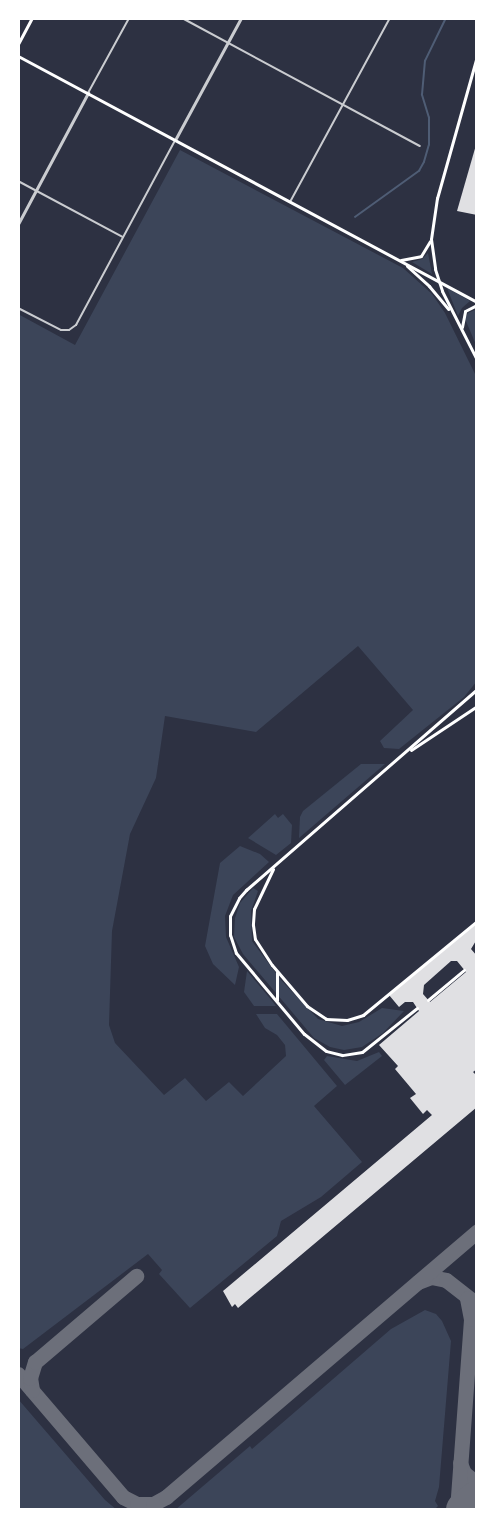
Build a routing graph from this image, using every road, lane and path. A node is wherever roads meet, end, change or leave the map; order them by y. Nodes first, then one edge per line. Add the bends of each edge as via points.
1 (32, 18) edge
2 (129, 18) edge
3 (182, 18) edge
4 (241, 18) edge
5 (390, 18) edge
6 (228, 43) junction
7 (18, 44) edge
8 (18, 56) edge
9 (477, 56) edge
10 (88, 93) junction
11 (343, 105) junction
12 (176, 140) junction
13 (420, 146) dead end
14 (18, 181) edge
15 (36, 191) junction
16 (290, 202) junction
17 (18, 224) edge
18 (123, 237) junction
19 (431, 239) junction
20 (398, 260) junction
21 (438, 282) junction
22 (477, 304) edge
23 (18, 308) edge
24 (452, 313) junction
25 (463, 332) junction
26 (477, 360) edge
27 (477, 689) edge
28 (477, 706) edge
29 (400, 758) junction
30 (275, 865) junction
31 (477, 921) edge
32 (464, 970) dead end
33 (277, 972) junction
34 (428, 1000) dead end
35 (277, 1002) junction
36 (417, 1008) dead end

1 - 7 main road
2 - 10 street
3 - 6 street
4 - 6 street
5 - 11 street
6 - 11 street
6 - 12 street
8 - 10 main road
9 - 19 main road via 437,198
10 - 12 main road
10 - 15 street
11 - 13 street
11 - 16 street
12 - 16 main road
12 - 18 street
14 - 15 street
15 - 17 street
15 - 18 street
16 - 20 main road
18 - 23 street via 79,321 69,330 56,328
19 - 20 main road via 421,256
19 - 21 main road
20 - 21 main road
20 - 24 main road via 429,286
21 - 22 main road
21 - 24 main road
22 - 25 main road via 465,311
24 - 25 main road
25 - 26 main road
27 - 29 main road
28 - 29 main road
29 - 30 main road
30 - 33 main road via 257,901 253,925 258,946
30 - 35 main road via 238,898 229,925 236,953
31 - 33 main road via 372,1009 347,1020 326,1019 313,1012
32 - 34 main road
33 - 35 main road
35 - 36 main road via 315,1045 342,1055 372,1047

